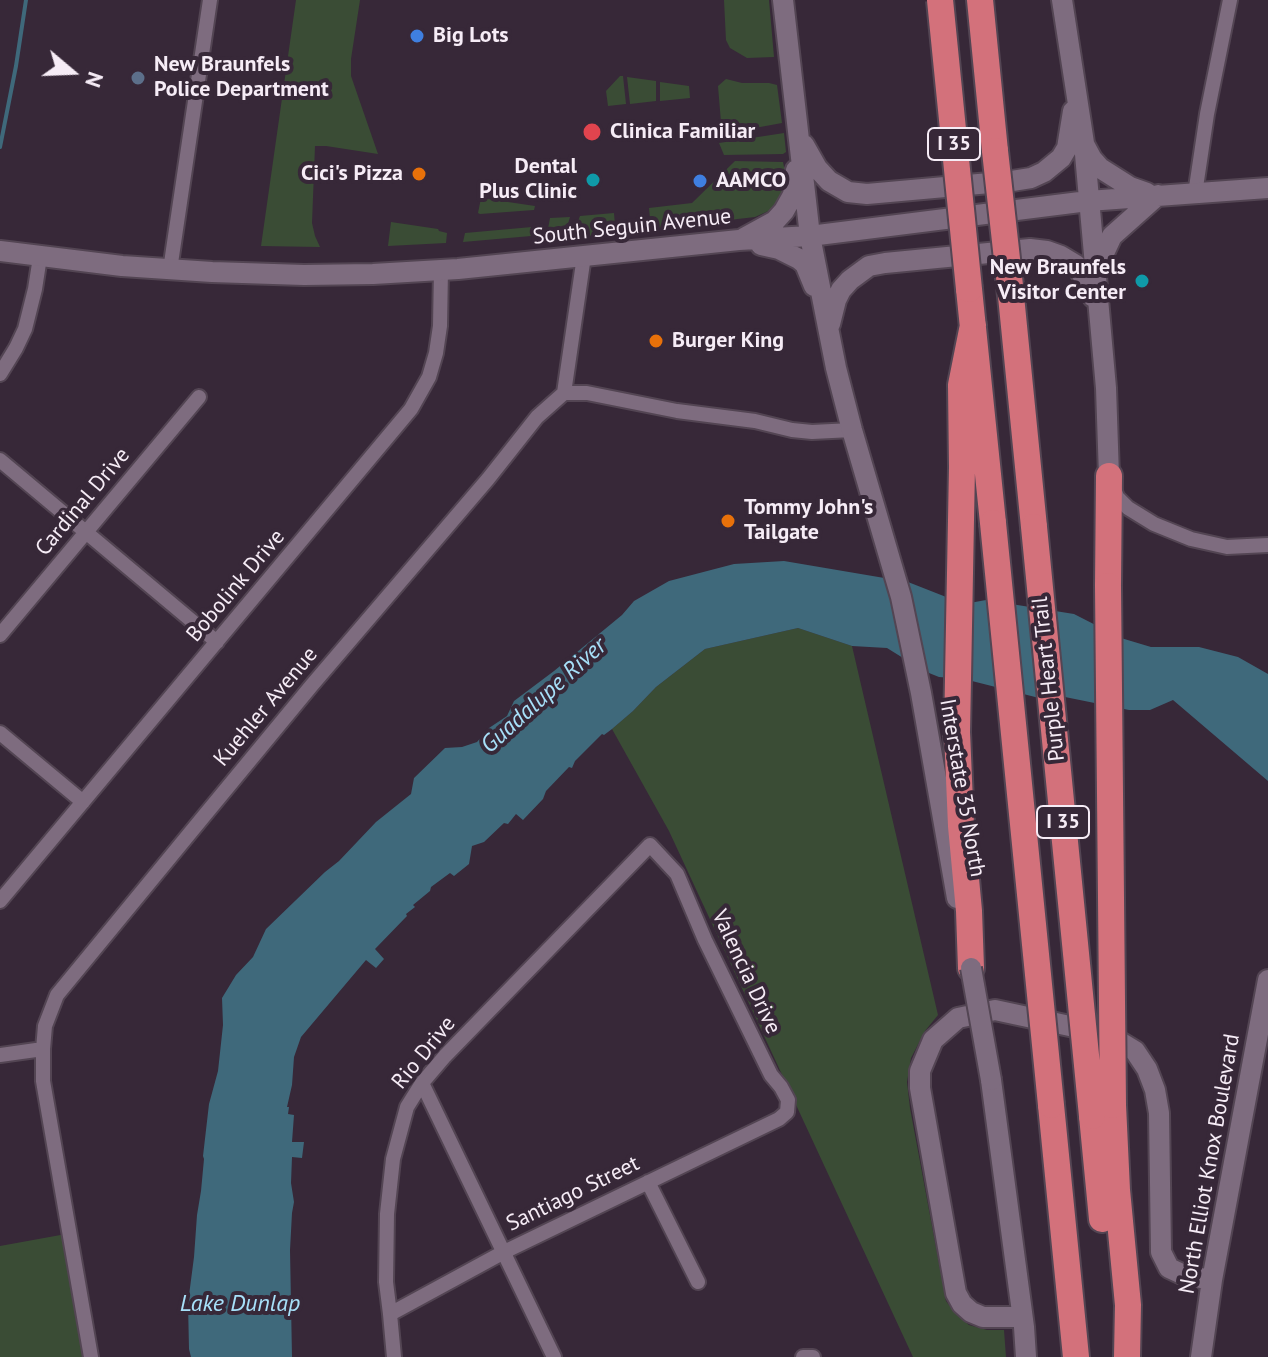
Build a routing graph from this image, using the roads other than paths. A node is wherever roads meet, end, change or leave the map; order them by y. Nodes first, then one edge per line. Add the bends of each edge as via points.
1 (210, 0) edge
2 (783, 0) edge
3 (940, 0) edge
4 (980, 0) edge
5 (1062, 0) edge
6 (1230, 0) edge
7 (1076, 87) junction
8 (797, 126) junction
9 (1084, 143) junction
10 (1268, 188) edge
11 (1195, 194) junction
12 (1158, 195) junction
13 (1088, 201) junction
14 (810, 236) junction
15 (739, 240) junction
16 (0, 251) edge
17 (584, 256) junction
18 (40, 257) junction
19 (170, 270) junction
20 (441, 270) junction
21 (1095, 271) junction
22 (1099, 312) junction
23 (973, 325) junction
24 (830, 327) junction
25 (0, 374) edge
26 (564, 393) junction
27 (199, 397) dead end
28 (852, 430) junction
29 (0, 460) edge
30 (1109, 476) junction
31 (86, 532) junction
32 (1268, 545) edge
33 (0, 635) edge
34 (217, 642) junction
35 (0, 733) edge
36 (83, 802) junction
37 (650, 845) joint
38 (0, 901) edge
39 (971, 968) junction
40 (1268, 980) edge
41 (43, 1049) junction
42 (0, 1055) edge
43 (422, 1083) junction
44 (1103, 1110) junction
45 (779, 1119) joint
46 (648, 1182) junction
47 (1059, 1187) junction
48 (504, 1252) junction
49 (1212, 1280) junction
50 (698, 1282) dead end
51 (390, 1314) junction
52 (1022, 1317) junction
53 (91, 1357) edge
54 (394, 1357) edge
55 (554, 1357) edge
56 (803, 1357) edge
57 (813, 1357) edge
58 (1026, 1357) edge
59 (1060, 1357) edge
60 (1076, 1357) edge
61 (1125, 1357) edge
62 (1201, 1357) edge

1 - 19 street
2 - 8 main road
3 - 23 highway, Purple Heart Trail / I 35, bridge
4 - 44 highway, Purple Heart Trail / I 35, bridge via 1034,527
5 - 7 main road
6 - 11 street
7 - 8 main road via 1061,158 1044,172 1012,181 848,192 817,168
7 - 9 main road
8 - 14 main road, Interstate 35 North
8 - 15 main road via 795,186 789,204 775,221
9 - 12 main road via 1110,175
9 - 13 main road
10 - 11 main road, South Seguin Avenue
11 - 12 main road, South Seguin Avenue
12 - 13 main road, South Seguin Avenue
12 - 21 main road via 1112,236
13 - 14 main road, South Seguin Avenue
13 - 21 main road
14 - 15 main road, South Seguin Avenue
14 - 24 main road, Interstate 35 North
15 - 17 main road, South Seguin Avenue
15 - 24 main road via 779,249 805,264
16 - 18 main road, South Seguin Avenue
17 - 20 main road, South Seguin Avenue
17 - 26 street
18 - 19 main road, South Seguin Avenue
18 - 25 street via 25,329
19 - 20 main road, South Seguin Avenue via 304,275
20 - 34 street, Bobolink Drive via 437,343 418,399
21 - 22 main road
22 - 24 main road via 1076,265 1030,249 869,266 841,290
22 - 30 main road
23 - 39 highway via 961,385 957,732
23 - 47 highway, Purple Heart Trail / I 35, bridge
24 - 28 main road, Interstate 35 North
26 - 28 street via 792,430
26 - 41 street, Kuehler Avenue via 537,417 57,995
27 - 31 street, Cardinal Drive
28 - 39 main road, Interstate 35 North via 901,597
29 - 31 street
30 - 32 street via 1117,497 1154,524 1227,547
30 - 44 highway, bridge
31 - 33 street, Cardinal Drive
31 - 34 street
34 - 36 street, Bobolink Drive
35 - 36 street
36 - 38 street, Bobolink Drive
37 - 43 street, Rio Drive
37 - 45 street, Valencia Drive via 677,874 771,1075 788,1100 787,1112
39 - 52 main road, Interstate 35 North, bridge
40 - 49 main road, North Elliot Knox Boulevard
41 - 42 street
41 - 53 street, Kuehler Avenue via 45,1091
43 - 48 street
43 - 51 street, Rio Drive via 402,1121 390,1177
44 - 61 highway, Purple Heart Trail / I 35 via 1106,1255
45 - 46 street, Santiago Street
46 - 48 street, Santiago Street
46 - 50 street
47 - 59 highway
47 - 60 highway, Purple Heart Trail / I 35
48 - 51 street, Santiago Street
48 - 55 street
49 - 52 main road via 1169,1268 1161,1252 1159,1113 1147,1069 1135,1051 1107,1034 995,1010 958,1018 933,1040 920,1071 920,1088 956,1293 962,1304 983,1317
49 - 62 main road, North Elliot Knox Boulevard
51 - 54 street, Rio Drive
52 - 58 main road, Interstate 35 North
56 - 57 street

